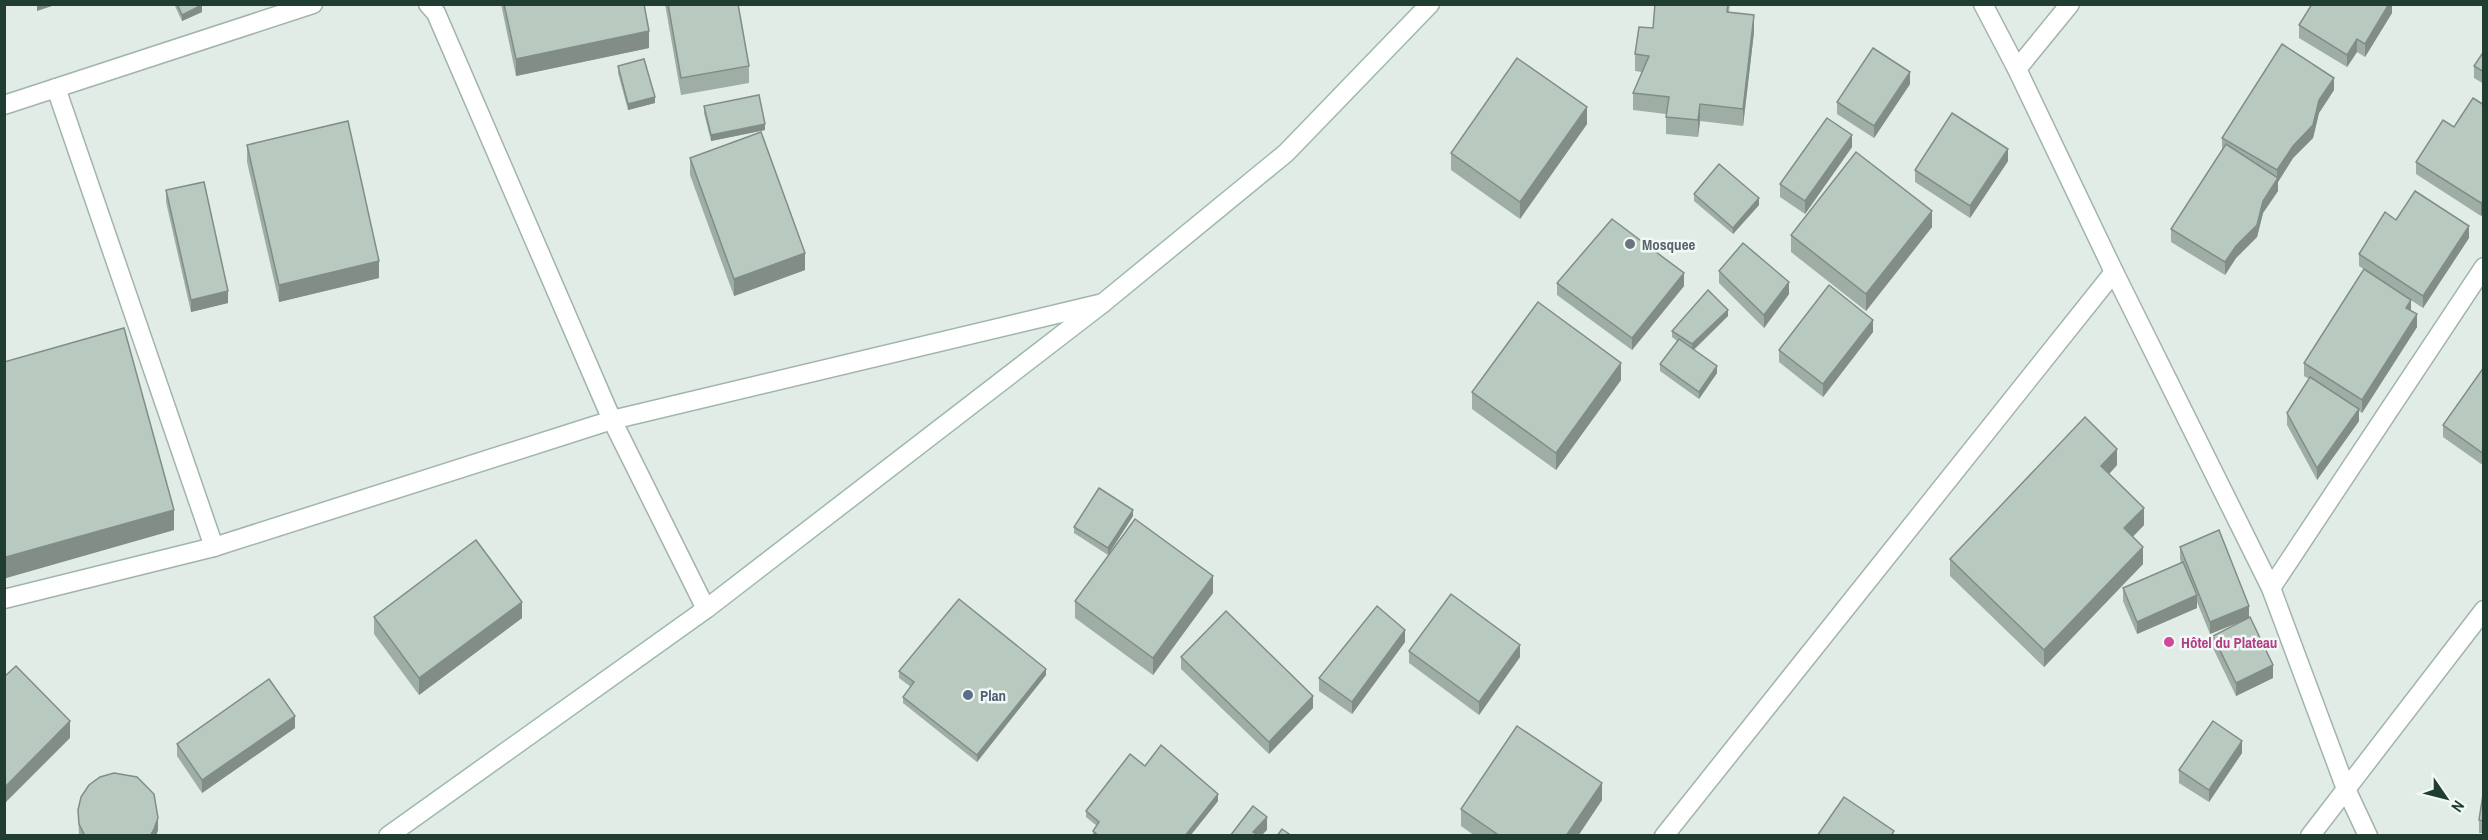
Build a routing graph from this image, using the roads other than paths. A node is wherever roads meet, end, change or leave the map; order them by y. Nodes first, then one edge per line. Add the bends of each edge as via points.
1 (313, 4) edge
2 (428, 4) edge
3 (1430, 4) edge
4 (1983, 4) edge
5 (2070, 4) edge
6 (2017, 69) junction
7 (57, 88) junction
8 (4, 105) edge
9 (2484, 267) edge
10 (2114, 272) junction
11 (1102, 303) junction
12 (612, 420) junction
13 (214, 547) junction
14 (2271, 588) junction
15 (4, 599) edge
16 (706, 609) junction
17 (2484, 610) edge
18 (2346, 789) junction
19 (388, 836) edge
20 (1665, 836) edge
21 (2310, 836) edge
22 (2368, 836) edge

1 - 7 street
2 - 12 street via 436,13
3 - 11 street via 1286,153
4 - 6 street
5 - 6 street
6 - 10 street
7 - 8 street
7 - 13 street
9 - 14 street
10 - 14 street
10 - 20 street
11 - 12 street
11 - 16 street
12 - 13 street
12 - 16 street
13 - 15 street
14 - 18 street
16 - 19 street
17 - 18 street
18 - 21 street
18 - 22 street

